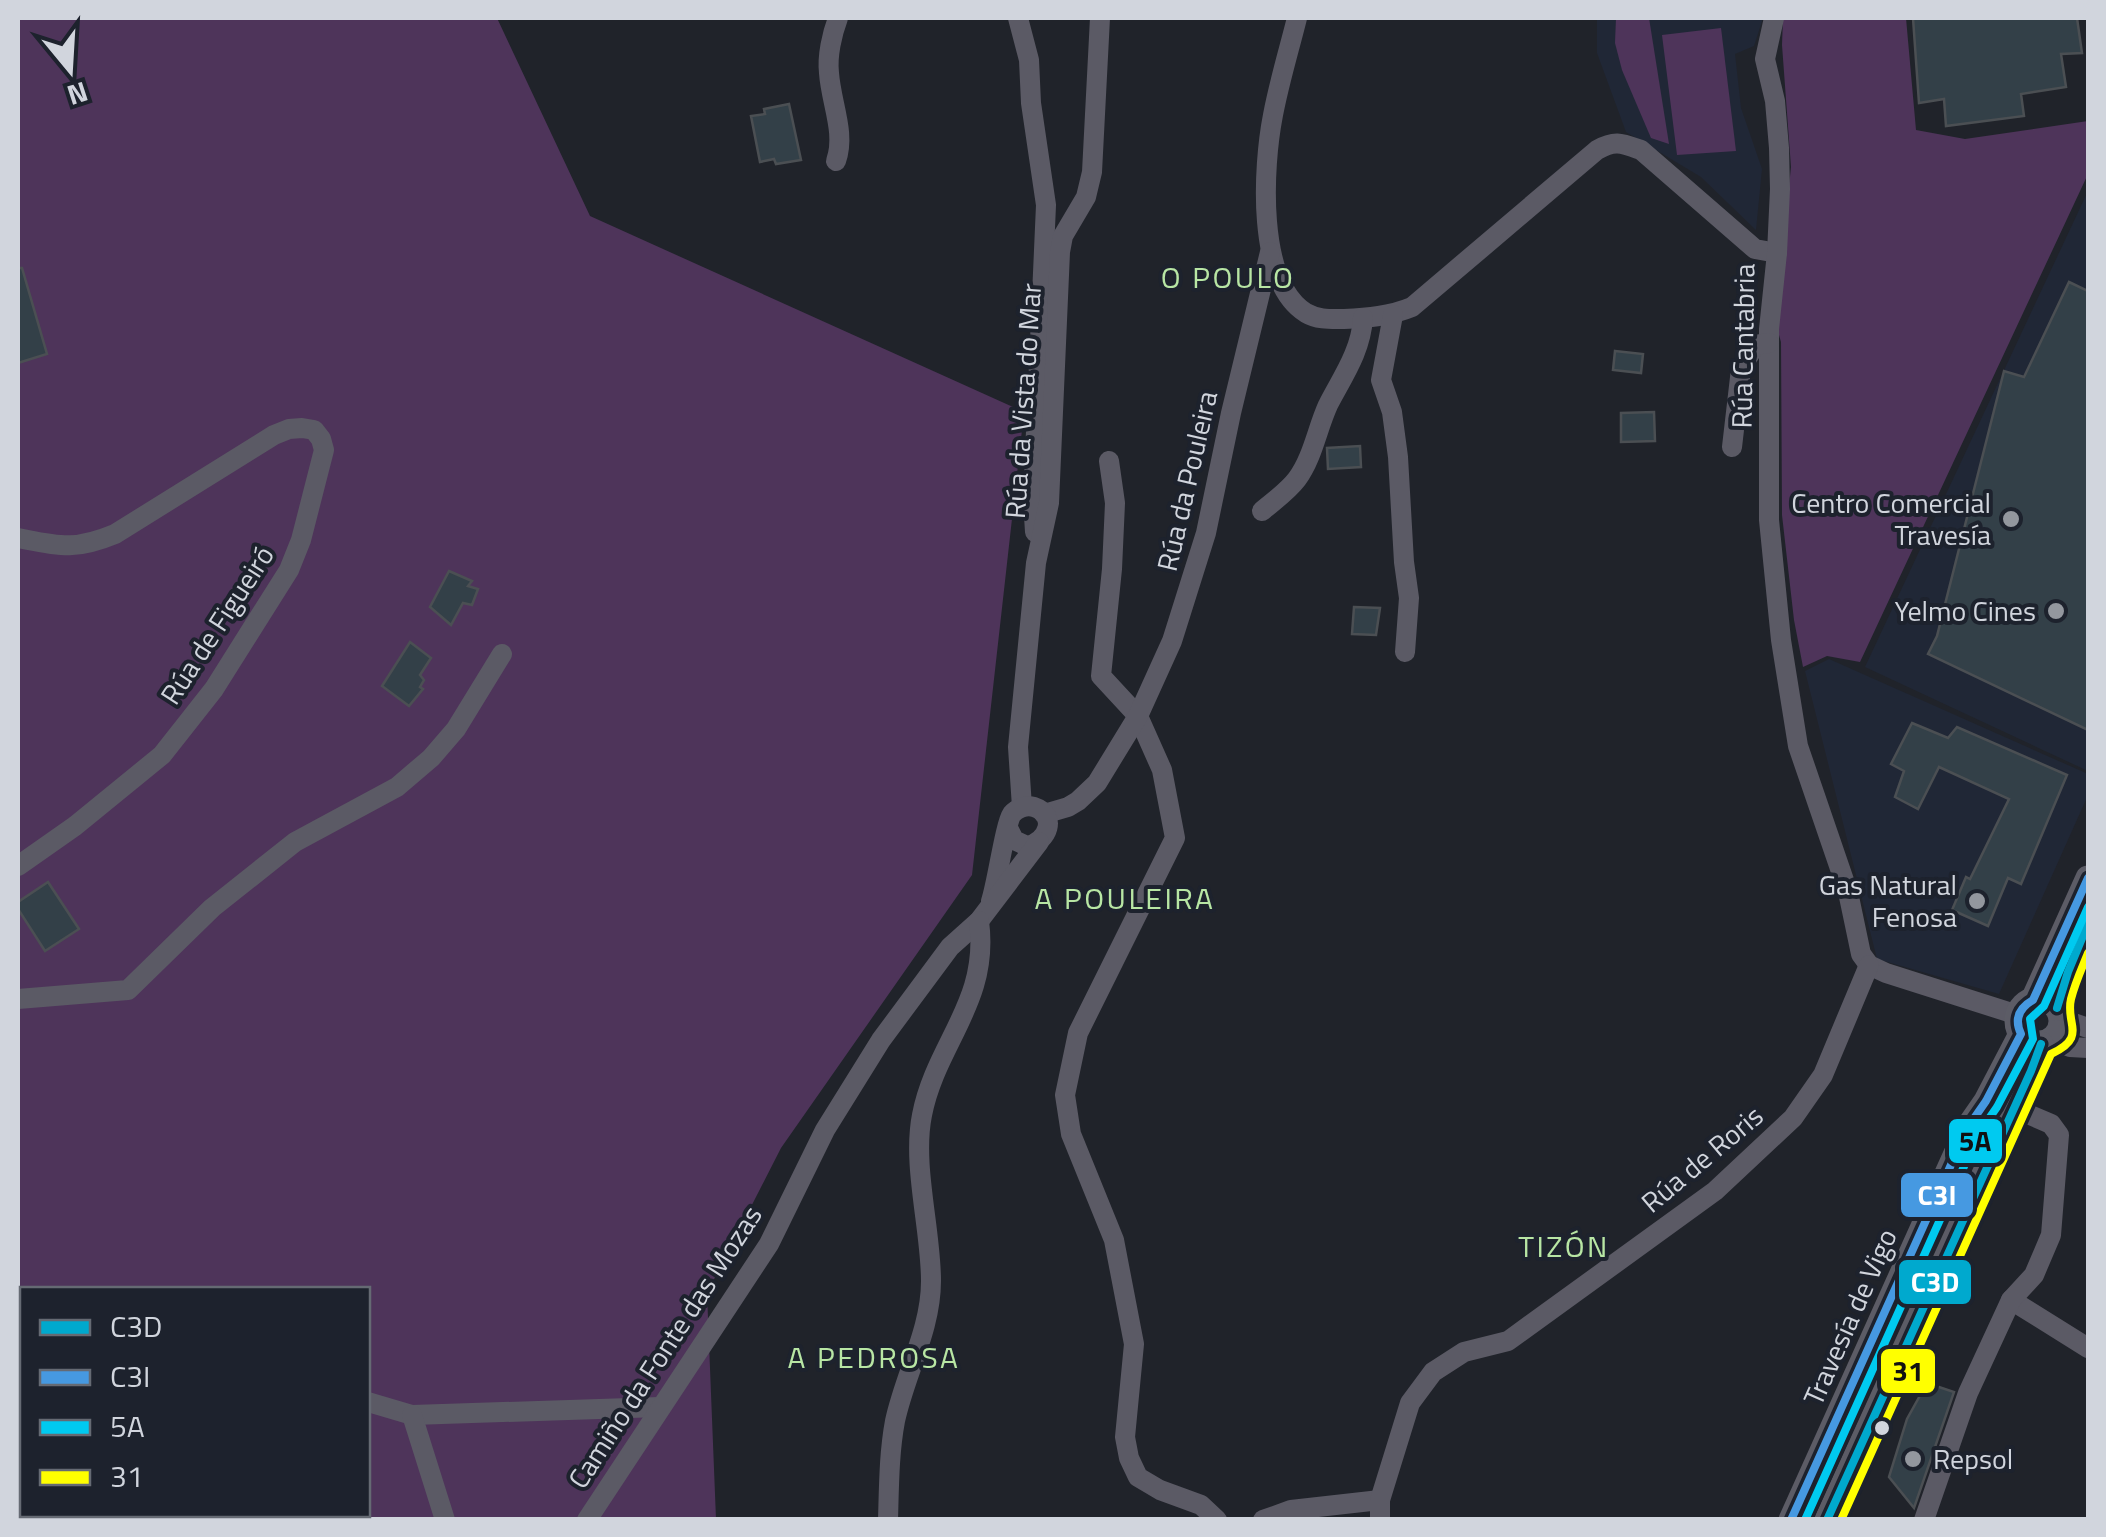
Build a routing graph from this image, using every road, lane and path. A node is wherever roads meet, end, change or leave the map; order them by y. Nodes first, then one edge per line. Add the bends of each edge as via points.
1 (838, 18) edge
2 (1018, 18) edge
3 (1100, 18) edge
4 (1297, 18) edge
5 (1774, 18) edge
6 (836, 162) dead end
7 (1080, 212) junction
8 (1044, 229) junction
9 (1270, 252) junction
10 (1777, 254) junction
11 (1393, 315) junction
12 (1364, 318) junction
13 (1769, 343) junction
14 (1732, 447) dead end
15 (1109, 461) dead end
16 (1262, 511) dead end
17 (18, 538) edge
18 (1036, 564) junction
19 (1405, 652) dead end
20 (502, 654) dead end
21 (1138, 716) junction
22 (1022, 807) junction
23 (1044, 814) junction
24 (1008, 828) junction
25 (1040, 842) junction
26 (18, 866) edge
27 (2088, 878) edge
28 (984, 914) junction
29 (2088, 924) edge
30 (1869, 965) junction
31 (18, 999) edge
32 (2040, 1023) junction
33 (2088, 1028) edge
34 (2088, 1048) edge
35 (2014, 1108) junction
36 (2011, 1300) junction
37 (2088, 1348) edge
38 (370, 1403) edge
39 (660, 1407) junction
40 (412, 1415) junction
41 (1380, 1510) edge
42 (445, 1520) edge
43 (587, 1520) edge
44 (888, 1520) edge
45 (1218, 1520) edge
46 (1263, 1520) edge
47 (1791, 1520) edge
48 (1827, 1520) edge
49 (1924, 1520) edge

1 - 6 street via 828,68 840,137
2 - 8 street, Rúa da Vista do Mar via 1030,60
3 - 7 street, Rúa da Vista do Mar via 1092,172
4 - 9 street, Rúa Cantabria via 1272,116
5 - 10 street via 1765,60 1779,148
7 - 8 street
7 - 18 street, Rúa da Vista do Mar via 1060,252 1049,503
8 - 18 street, Rúa da Vista do Mar
9 - 12 street, Rúa Cantabria via 1286,294 1309,314
9 - 21 street, Rúa da Pouleira via 1198,561
10 - 11 street, Rúa Cantabria via 1755,249 1641,150 1610,143 1442,284
10 - 13 street, Rúa Cantabria
11 - 12 street, Rúa Cantabria
11 - 19 street via 1381,380 1398,457 1409,598
12 - 16 street via 1356,352 1305,467
13 - 14 street via 1755,345 1741,369
13 - 30 street, Rúa Cantabria via 1769,520 1791,713 1848,892 1860,954
15 - 21 street, Rúa da Pouleira via 1115,503 1101,676
17 - 26 street, Rúa de Figueiró via 90,545 274,435 302,428 321,439 323,459 302,540 214,689 162,755
18 - 22 street via 1018,748
20 - 31 street via 431,758 397,787 295,842 212,908 128,990
21 - 23 street, Rúa da Pouleira via 1097,783 1078,802
21 - 45 street via 1162,770 1175,838 1078,1033 1065,1095 1071,1134 1114,1240 1134,1344 1129,1458 1138,1478
22 - 23 street
22 - 24 street
23 - 25 street via 1047,832
24 - 25 street via 1022,845
24 - 28 street
25 - 28 street, Camiño da Fonte das Mozas
27 - 32 main road, Travesía de Vigo
28 - 39 street, Camiño da Fonte das Mozas via 950,947 881,1040 825,1130 769,1244
28 - 44 street via 977,981 923,1110 931,1282 895,1421
29 - 32 main road, Travesía de Vigo
30 - 32 street
30 - 41 street, Rúa de Roris via 1823,1075 1793,1118 1715,1190 1508,1341 1464,1352 1433,1372 1410,1403
32 - 33 street
32 - 34 street via 2070,1047
32 - 35 main road, Travesía de Vigo
32 - 47 main road, Travesía de Vigo via 1968,1127
35 - 36 street via 2051,1124 2059,1142 2051,1234 2034,1275
35 - 48 main road, Travesía de Vigo
36 - 37 street
36 - 49 street via 1968,1393
38 - 40 street
39 - 40 street
39 - 43 street, Camiño da Fonte das Mozas
40 - 42 street
41 - 46 street via 1291,1510

